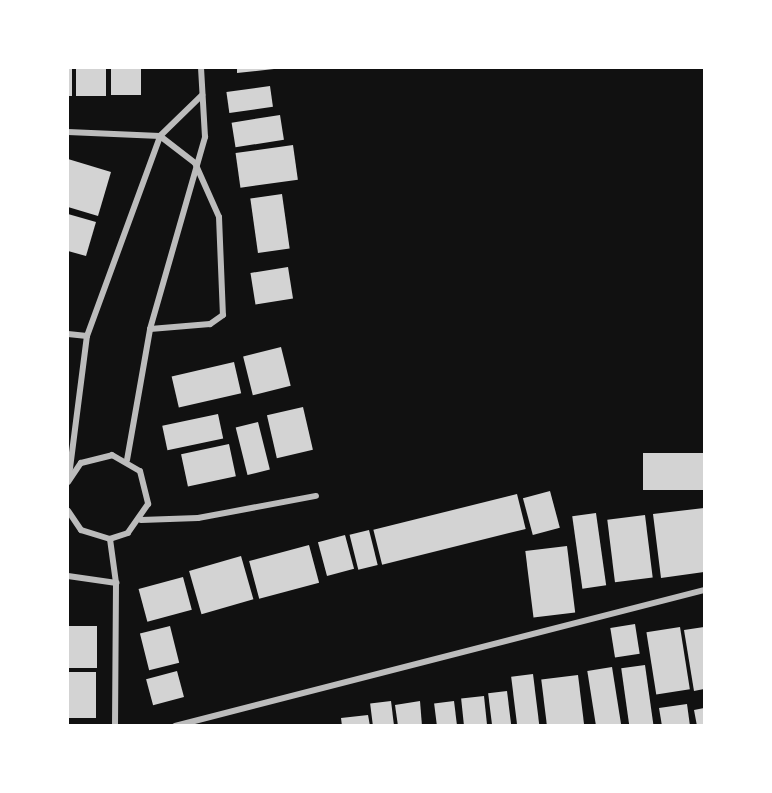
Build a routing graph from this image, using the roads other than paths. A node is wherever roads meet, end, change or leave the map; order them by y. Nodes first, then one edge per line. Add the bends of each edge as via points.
1 (201, 68) edge
2 (202, 95) junction
3 (68, 132) edge
4 (160, 136) junction
5 (195, 163) junction
6 (150, 329) junction
7 (68, 334) edge
8 (87, 336) junction
9 (128, 460) junction
10 (68, 479) edge
11 (316, 496) dead end
12 (68, 511) edge
13 (69, 518) edge
14 (141, 520) junction
15 (110, 539) junction
16 (68, 576) edge
17 (116, 583) junction
18 (705, 590) edge
19 (115, 726) edge
20 (175, 726) edge

1 - 2 street
2 - 4 street
2 - 5 street via 205,137
3 - 4 street
4 - 5 street
4 - 8 street
5 - 6 street
5 - 6 street via 219,218 223,315 210,324
6 - 9 street
7 - 8 street
8 - 10 street
9 - 10 street via 95,456
9 - 14 street via 148,487
11 - 14 street via 198,518
12 - 13 street
13 - 15 street via 94,537
14 - 15 street via 128,533
15 - 17 street
16 - 17 street
17 - 19 street
18 - 20 street

